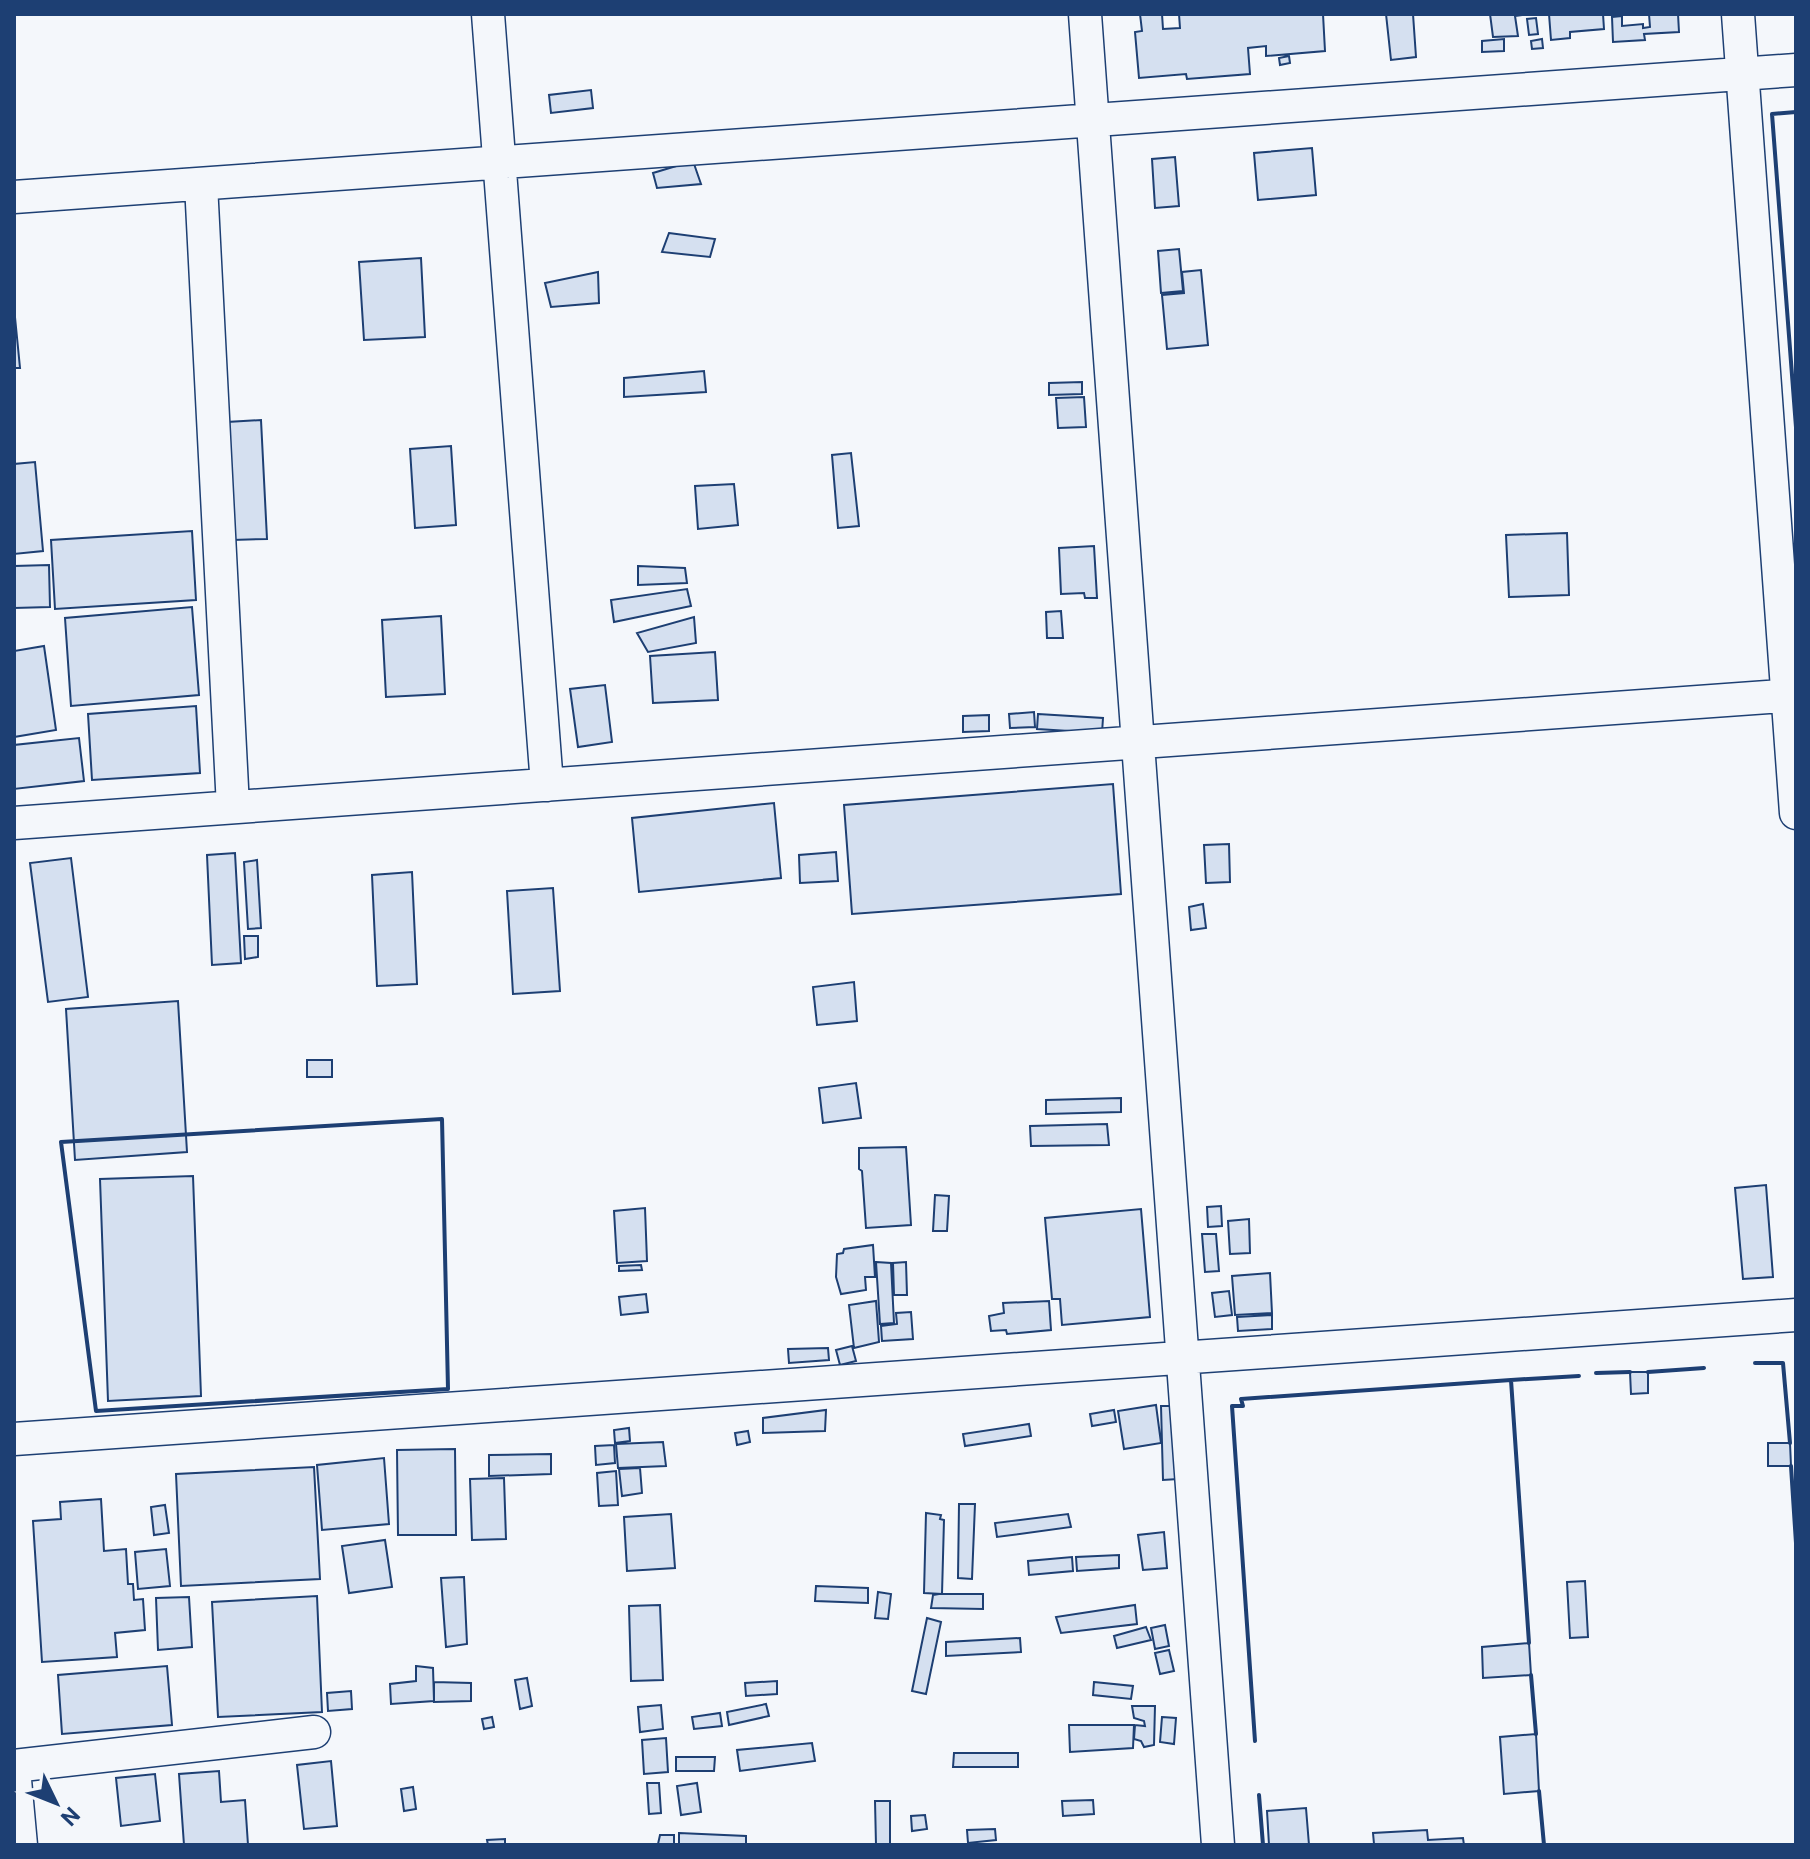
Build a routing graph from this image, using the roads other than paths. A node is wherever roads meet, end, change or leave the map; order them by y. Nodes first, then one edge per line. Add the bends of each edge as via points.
1 (488, 14) edge
2 (1085, 14) edge
3 (1738, 14) edge
4 (1796, 70) edge
5 (1742, 74) junction
6 (1093, 122) junction
7 (500, 163) junction
8 (201, 184) junction
9 (14, 197) edge
10 (1792, 695) edge
11 (1138, 743) junction
12 (547, 785) junction
13 (233, 807) junction
14 (1796, 813) edge
15 (14, 823) edge
16 (1796, 1315) edge
17 (1183, 1359) junction
18 (14, 1439) edge
19 (314, 1732) dead end
20 (14, 1767) edge
21 (21, 1845) edge
22 (1218, 1845) edge

1 - 7 street
2 - 6 street
3 - 5 street
4 - 5 street
5 - 6 street
5 - 10 street
6 - 7 street
6 - 11 street
7 - 8 street
7 - 12 street
8 - 9 street
8 - 13 street
10 - 11 street
10 - 14 street
11 - 12 street
11 - 17 street
12 - 13 street
13 - 15 street
16 - 17 street
17 - 18 street
17 - 22 street
19 - 20 street
20 - 21 street

